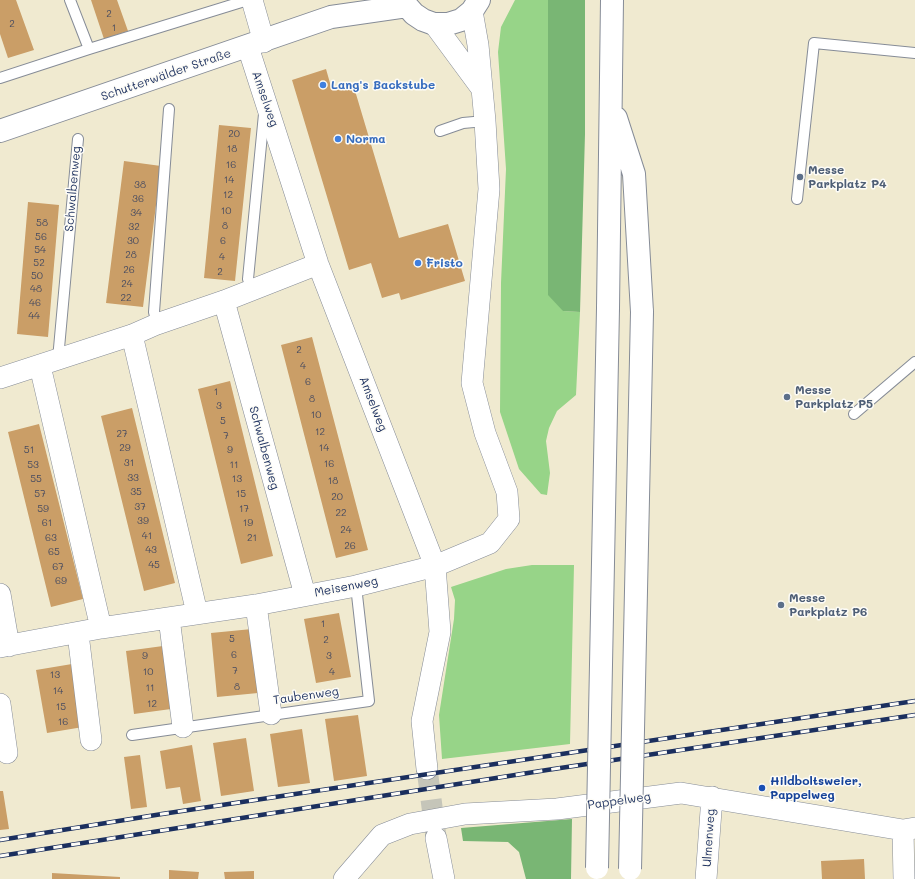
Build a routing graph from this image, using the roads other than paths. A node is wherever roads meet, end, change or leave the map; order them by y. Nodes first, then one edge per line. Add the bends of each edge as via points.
1 (70, 0) edge
2 (248, 0) edge
3 (252, 0) edge
4 (355, 0) edge
5 (612, 0) edge
6 (406, 3) edge
7 (476, 6) edge
8 (331, 18) junction
9 (434, 24) junction
10 (256, 44) junction
11 (89, 49) junction
12 (915, 53) edge
13 (0, 78) edge
14 (482, 90) junction
15 (265, 97) junction
16 (610, 99) junction
17 (169, 109) dead end
18 (485, 122) junction
19 (0, 131) edge
20 (440, 131) dead end
21 (78, 139) dead end
22 (797, 199) dead end
23 (318, 264) junction
24 (252, 290) junction
25 (224, 301) junction
26 (157, 324) junction
27 (132, 335) junction
28 (915, 362) edge
29 (49, 363) junction
30 (0, 378) edge
31 (854, 414) dead end
32 (435, 566) junction
33 (356, 586) junction
34 (0, 594) edge
35 (305, 595) junction
36 (256, 605) junction
37 (197, 613) junction
38 (168, 618) junction
39 (102, 628) junction
40 (78, 634) junction
41 (4, 646) edge
42 (0, 704) edge
43 (271, 714) junction
44 (184, 728) junction
45 (132, 735) dead end
46 (91, 740) dead end
47 (6, 753) edge
48 (427, 768) tunnel mouth
49 (712, 797) junction
50 (909, 829) edge
51 (436, 838) tunnel mouth
52 (597, 874) edge
53 (630, 874) edge
54 (344, 879) edge
55 (444, 879) edge
56 (706, 879) edge
57 (904, 879) edge

1 - 11 lane
2 - 11 lane
3 - 10 street, Amselweg
4 - 8 main road, Schutterwälder Straße
5 - 16 main road
6 - 8 main road, Schutterwälder Straße
6 - 9 main road via 423,20
7 - 9 main road via 461,20 448,24
7 - 14 street, Meisenweg
8 - 10 main road, Schutterwälder Straße
9 - 14 street
10 - 15 street, Amselweg
10 - 19 main road, Schutterwälder Straße
11 - 13 lane
12 - 22 lane via 814,43
14 - 18 street, Meisenweg
15 - 23 street, Amselweg
15 - 24 lane via 248,279
16 - 52 main road, bridge
16 - 53 main road, bridge via 634,174 642,312
17 - 26 lane via 154,312
18 - 20 lane via 462,123
18 - 32 street, Meisenweg via 488,189 482,287 472,383 485,433 507,492 509,519 490,543
21 - 29 lane, Schwalbenweg
23 - 24 street
23 - 32 street, Amselweg
24 - 25 street
25 - 26 street
25 - 35 street, Schwalbenweg
26 - 27 street
27 - 29 street
27 - 37 street
28 - 31 lane
29 - 30 street
29 - 39 street, Schwalbenweg
32 - 33 street, Meisenweg
32 - 48 street, Amselweg via 440,632 422,721
33 - 35 street, Meisenweg
33 - 43 lane, Taubenweg via 369,701
34 - 41 street
35 - 36 street, Meisenweg
36 - 37 street, Meisenweg
36 - 43 street
37 - 38 street, Meisenweg
38 - 39 street, Meisenweg
38 - 44 street
39 - 40 street, Meisenweg
40 - 41 street, Meisenweg
40 - 46 street
42 - 47 street
43 - 44 lane, Taubenweg
44 - 45 lane, Taubenweg
49 - 50 street, Pappelweg
49 - 54 street, Pappelweg via 681,793 557,809 465,814 410,824 382,835
49 - 56 street, Ulmenweg
50 - 57 street
51 - 55 street

